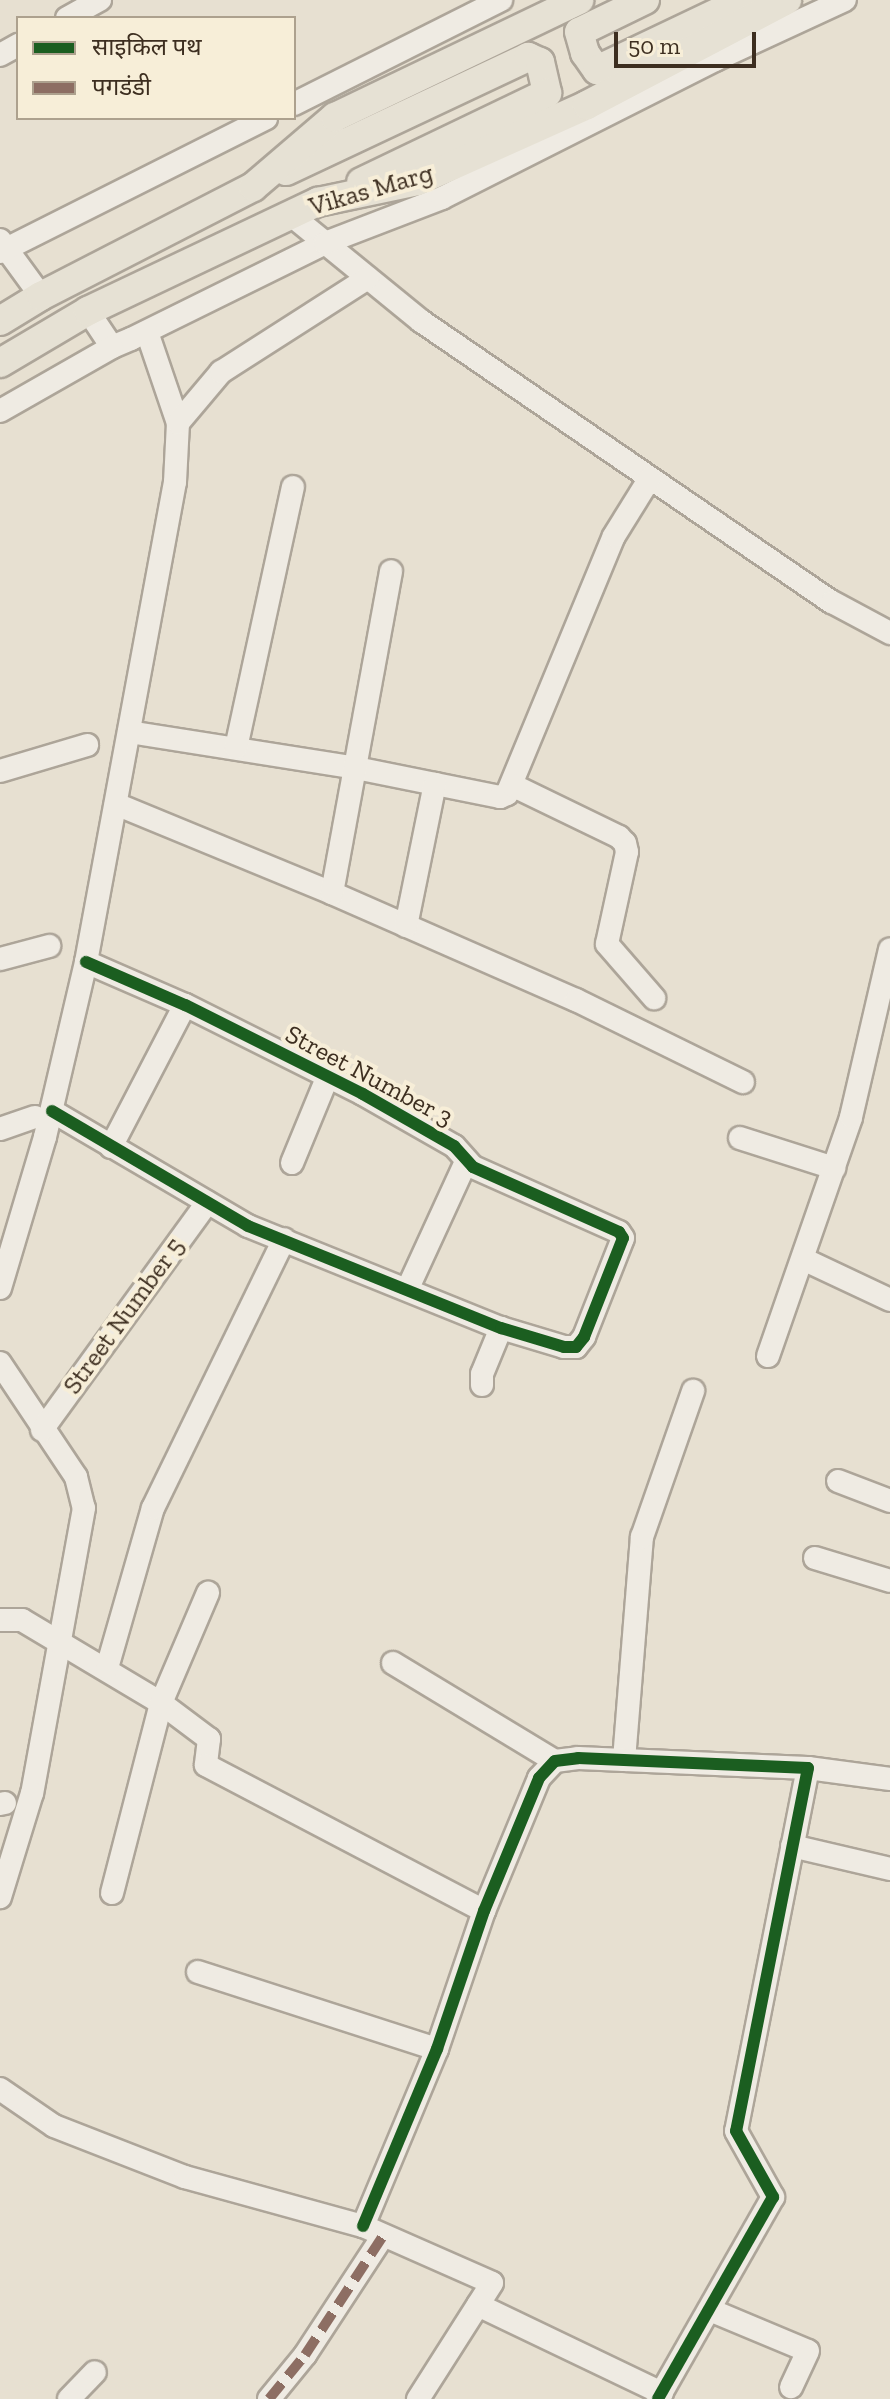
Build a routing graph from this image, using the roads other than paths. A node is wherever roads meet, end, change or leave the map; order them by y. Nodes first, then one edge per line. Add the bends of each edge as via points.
1 (100, 0) edge
2 (501, 0) edge
3 (579, 0) edge
4 (645, 0) edge
5 (744, 0) edge
6 (787, 0) edge
7 (845, 0) edge
8 (71, 16) edge
9 (296, 103) edge
10 (262, 120) edge
11 (253, 187) junction
12 (318, 202) junction
13 (291, 215) junction
14 (325, 243) junction
15 (2, 247) edge
16 (368, 278) junction
17 (41, 296) junction
18 (88, 311) junction
19 (0, 321) edge
20 (147, 332) junction
21 (112, 347) junction
22 (0, 363) edge
23 (0, 411) edge
24 (178, 423) junction
25 (650, 478) junction
26 (293, 487) dead end
27 (391, 571) dead end
28 (890, 633) edge
29 (129, 732) junction
30 (87, 745) dead end
31 (236, 748) junction
32 (356, 768) junction
33 (0, 771) edge
34 (435, 784) junction
35 (512, 785) junction
36 (116, 804) junction
37 (332, 893) junction
38 (406, 926) junction
39 (49, 946) dead end
40 (890, 949) edge
41 (0, 959) edge
42 (86, 962) junction
43 (654, 998) dead end
44 (185, 1005) junction
45 (327, 1078) junction
46 (743, 1082) dead end
47 (44, 1114) junction
48 (0, 1129) edge
49 (740, 1138) dead end
50 (111, 1147) junction
51 (466, 1162) junction
52 (292, 1163) dead end
53 (834, 1168) junction
54 (207, 1203) junction
55 (284, 1239) junction
56 (803, 1259) junction
57 (0, 1288) edge
58 (408, 1288) junction
59 (890, 1300) edge
60 (501, 1328) junction
61 (768, 1356) dead end
62 (0, 1363) edge
63 (482, 1385) dead end
64 (693, 1391) dead end
65 (42, 1430) junction
66 (838, 1481) dead end
67 (890, 1501) edge
68 (815, 1558) dead end
69 (890, 1581) edge
70 (208, 1593) dead end
71 (0, 1620) edge
72 (58, 1639) junction
73 (393, 1663) dead end
74 (107, 1668) junction
75 (161, 1703) junction
76 (624, 1760) junction
77 (555, 1761) junction
78 (808, 1768) junction
79 (890, 1779) edge
80 (792, 1846) junction
81 (890, 1869) edge
82 (112, 1893) dead end
83 (0, 1897) edge
84 (484, 1911) junction
85 (198, 1972) dead end
86 (437, 2049) junction
87 (0, 2089) edge
88 (373, 2231) junction
89 (478, 2305) junction
90 (710, 2310) junction
91 (95, 2372) dead end
92 (791, 2387) dead end
93 (660, 2396) edge
94 (69, 2399) edge
95 (269, 2399) edge
96 (418, 2399) edge

1 - 8 street
2 - 9 street
3 - 11 main road, Vikas Marg via 335,117
4 - 5 main road via 579,32 597,70
6 - 12 main road, Vikas Marg via 587,105 418,181
7 - 14 street via 442,198
10 - 15 street
11 - 12 main road via 528,57 540,62 547,93
11 - 17 main road, Vikas Marg
12 - 13 main road, Vikas Marg
13 - 14 street
13 - 18 main road, Vikas Marg
14 - 16 street
14 - 20 street
15 - 17 street
16 - 24 street via 221,372
16 - 25 street via 421,321
17 - 19 main road, Vikas Marg
18 - 21 street
18 - 22 main road, Vikas Marg
20 - 21 street
20 - 24 street
21 - 23 street
24 - 29 street via 175,482
25 - 28 street via 832,602
25 - 35 street via 614,536
26 - 31 street
27 - 32 street
29 - 31 street
29 - 36 street
30 - 33 street
31 - 32 street
32 - 34 street
32 - 37 street
34 - 35 street via 500,797
34 - 38 street
35 - 43 street via 625,843 607,944
36 - 37 street
36 - 42 street
37 - 38 street
38 - 46 street via 576,1000
39 - 41 street
40 - 53 street
42 - 44 street, Street Number 3
42 - 47 street
44 - 45 street, Street Number 3
44 - 50 street
45 - 51 street, Street Number 3 via 454,1146
45 - 52 street
47 - 48 street
47 - 50 street
47 - 57 street
49 - 53 street
50 - 54 street
51 - 58 street
51 - 60 street, Street Number 3 via 623,1238 576,1347
53 - 56 street
54 - 55 street
54 - 65 street, Street Number 5
55 - 58 street
55 - 74 street via 153,1508
56 - 59 street
56 - 61 street
58 - 60 street
60 - 63 street
62 - 65 street
64 - 76 street via 642,1537
65 - 72 street via 76,1477 84,1508
66 - 67 street
68 - 69 street
70 - 75 street
71 - 72 street via 22,1620
72 - 74 street
72 - 83 street via 32,1793
73 - 77 street
74 - 75 street
75 - 82 street
75 - 84 street via 209,1739 206,1765
76 - 77 street
76 - 78 street
77 - 84 street via 539,1778
78 - 79 street
78 - 80 street
80 - 81 street
80 - 90 street via 736,2131 773,2197
84 - 86 street
85 - 86 street
86 - 88 street
87 - 88 street via 54,2126 185,2177
88 - 89 street via 492,2283
88 - 95 street via 305,2355
89 - 93 street
89 - 96 street
90 - 92 street via 808,2351
90 - 93 street
91 - 94 street

